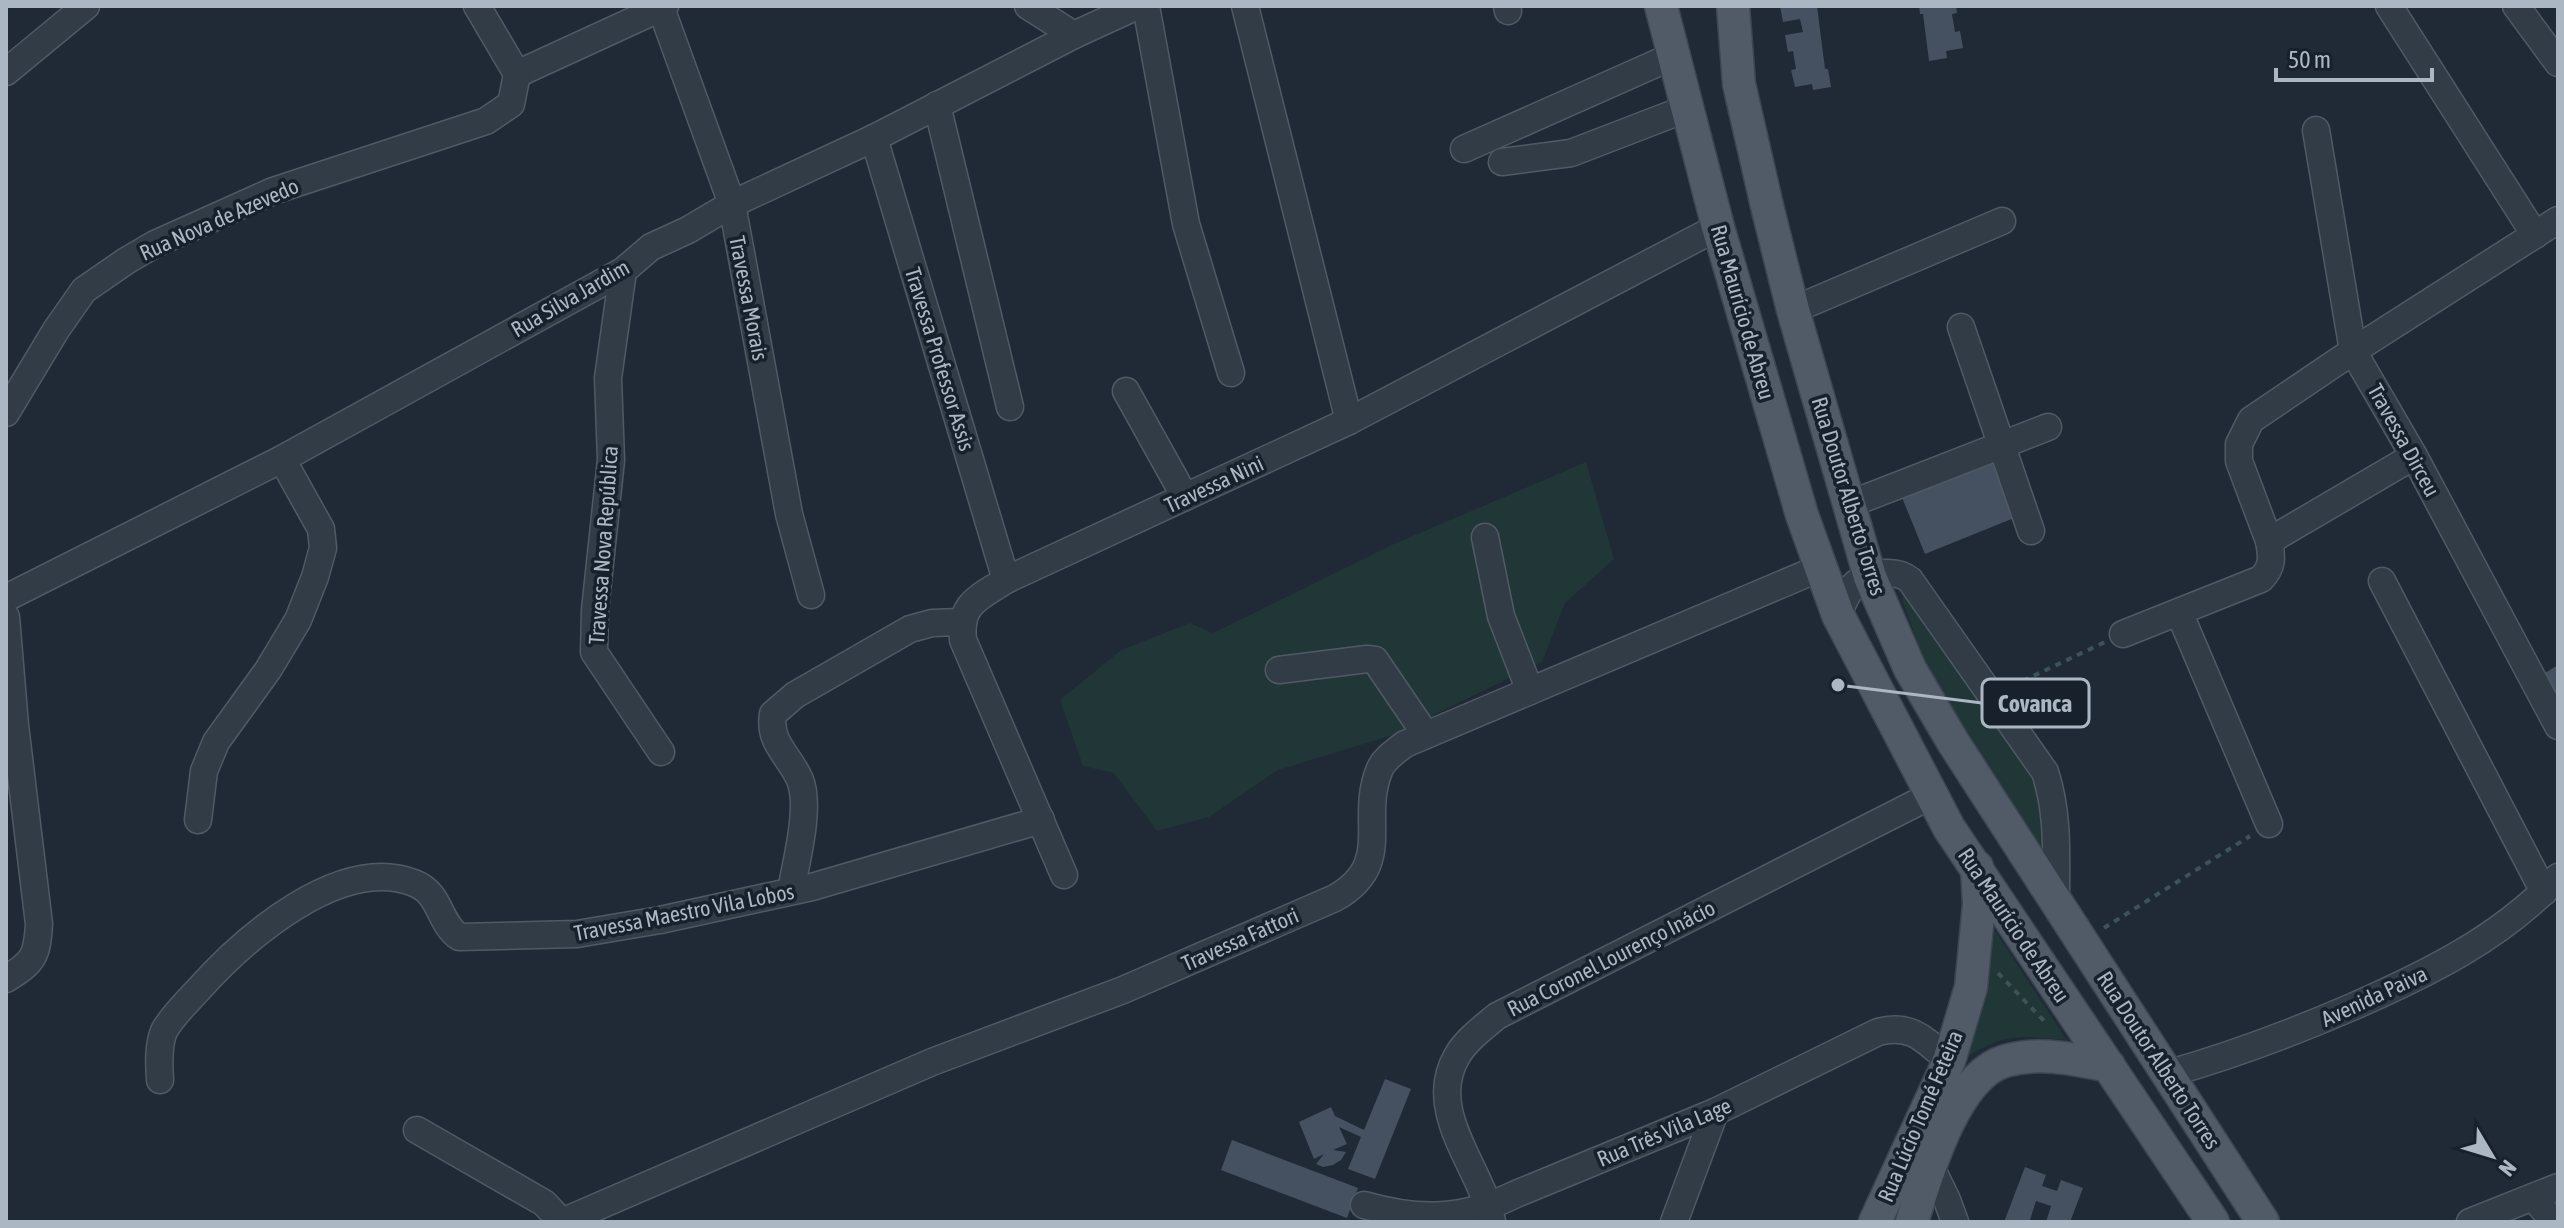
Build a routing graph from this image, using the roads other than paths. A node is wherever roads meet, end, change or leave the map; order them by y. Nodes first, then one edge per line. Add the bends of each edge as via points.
1 (86, 6) edge
2 (477, 6) edge
3 (1028, 6) edge
4 (1137, 6) edge
5 (1146, 6) edge
6 (1245, 6) edge
7 (1661, 6) edge
8 (1733, 6) edge
9 (2389, 6) edge
10 (2516, 6) edge
11 (663, 7) edge
12 (1074, 35) junction
13 (1673, 56) junction
14 (2558, 63) edge
15 (6, 72) edge
16 (517, 74) junction
17 (937, 105) junction
18 (1688, 108) junction
19 (2316, 130) dead end
20 (874, 138) junction
21 (1464, 149) dead end
22 (1502, 162) dead end
23 (732, 204) junction
24 (2558, 220) edge
25 (2002, 221) dead end
26 (1718, 227) junction
27 (2535, 235) junction
28 (623, 271) junction
29 (1793, 310) junction
30 (1961, 327) dead end
31 (2353, 351) junction
32 (1231, 373) dead end
33 (1126, 391) dead end
34 (1010, 407) dead end
35 (6, 413) edge
36 (1349, 421) junction
37 (2048, 427) dead end
38 (2000, 444) junction
39 (2414, 456) junction
40 (282, 459) junction
41 (1185, 497) junction
42 (1850, 504) junction
43 (2031, 531) dead end
44 (1485, 537) dead end
45 (2269, 541) junction
46 (1820, 568) junction
47 (1870, 577) junction
48 (1006, 580) junction
49 (2382, 581) dead end
50 (811, 595) dead end
51 (6, 598) edge
52 (2179, 612) junction
53 (1838, 615) junction
54 (6, 617) edge
55 (961, 622) junction
56 (2123, 634) road end
57 (1279, 670) dead end
58 (1530, 691) junction
59 (2558, 726) edge
60 (1426, 735) junction
61 (661, 752) dead end
62 (1932, 795) junction
63 (198, 820) dead end
64 (1041, 820) junction
65 (2269, 824) road end
66 (1977, 867) junction
67 (1064, 875) dead end
68 (2551, 884) edge
69 (791, 891) junction
70 (2056, 903) junction
71 (6, 979) edge
72 (1949, 1061) junction
73 (2109, 1066) junction
74 (2167, 1074) junction
75 (160, 1080) dead end
76 (1715, 1112) junction
77 (417, 1130) dead end
78 (1930, 1165) junction
79 (2558, 1187) edge
80 (2533, 1197) junction
81 (1364, 1205) dead end
82 (1490, 1215) edge
83 (571, 1220) edge
84 (1674, 1222) edge
85 (1875, 1222) edge
86 (1912, 1222) edge
87 (1955, 1222) edge
88 (2213, 1222) edge
89 (2263, 1222) edge
90 (2470, 1222) edge
91 (2554, 1222) edge

1 - 15 street
2 - 16 street
3 - 12 street
4 - 12 street, Rua Silva Jardim
5 - 32 street via 1186,224
6 - 36 street
7 - 13 main road, Rua Maurício de Abreu
8 - 29 main road, Rua Doutor Alberto Torres via 1739,84
9 - 27 street
10 - 14 street
11 - 16 street
11 - 23 street, Travessa Morais
12 - 17 street, Rua Silva Jardim
13 - 18 main road, Rua Maurício de Abreu
13 - 21 street
16 - 35 street, Rua Nova de Azevedo via 511,104 486,121 273,191 155,244 115,268 84,290
17 - 20 street, Rua Silva Jardim
17 - 34 street
18 - 22 street via 1571,153
18 - 26 main road, Rua Maurício de Abreu
19 - 31 street, Travessa Dirceu
20 - 23 street, Rua Silva Jardim
20 - 48 street, Travessa Professor Assis
23 - 28 street, Rua Silva Jardim via 651,247
23 - 50 street, Travessa Morais via 789,514
24 - 27 street
25 - 29 street
26 - 36 street, Travessa Nini
26 - 46 main road, Rua Maurício de Abreu
27 - 31 street
28 - 40 street, Rua Silva Jardim
28 - 61 street, Travessa Nova República via 608,378 611,460 594,652
29 - 42 main road, Rua Doutor Alberto Torres
30 - 38 street
31 - 39 street, Travessa Dirceu
31 - 45 street via 2251,420 2239,444 2239,461
33 - 41 street
36 - 41 street, Travessa Nini
37 - 38 street
38 - 42 street
38 - 43 street
39 - 45 street
39 - 59 street, Travessa Dirceu
40 - 51 street, Rua Silva Jardim
40 - 63 street via 321,529 323,548 298,620 216,742 204,771
41 - 48 street, Travessa Nini
42 - 47 main road, Rua Doutor Alberto Torres
44 - 58 street via 1501,616
45 - 52 street via 2272,562 2261,579
46 - 53 main road, Rua Maurício de Abreu
46 - 58 street, Travessa Fattori
47 - 53 street via 1852,587
47 - 70 main road, Rua Doutor Alberto Torres via 1910,669
47 - 70 street via 1893,572 1910,580 2045,772 2053,796
48 - 55 street, Travessa Nini via 966,610
49 - 68 street
52 - 56 street
52 - 65 street
53 - 62 main road, Rua Maurício de Abreu
54 - 71 street via 39,924 37,950
55 - 64 street via 963,640
55 - 69 street via 910,629 795,695 773,714 775,741 803,794
57 - 60 street via 1375,660
58 - 60 street, Travessa Fattori
60 - 83 street, Travessa Fattori via 1405,744 1379,770 1369,860 1354,887 1123,990 932,1062
62 - 66 main road, Rua Maurício de Abreu
62 - 82 street, Rua Coronel Lourenço Inácio via 1488,1024 1458,1054 1448,1093 1453,1126
64 - 67 street
64 - 69 street, Travessa Maestro Vila Lobos
66 - 72 main road, Rua Lúcio Tomé Feteira via 1977,952
66 - 73 main road, Rua Maurício de Abreu
68 - 74 street, Avenida Paiva via 2504,926 2399,986 2311,1025
69 - 75 street, Travessa Maestro Vila Lobos via 577,934 471,938 449,930 436,899 413,882 361,880 327,890 291,908 219,967 164,1032
70 - 74 main road, Rua Doutor Alberto Torres
72 - 76 street, Rua Três Vila Lage via 1911,1031 1891,1028
72 - 85 main road, Rua Lúcio Tomé Feteira
73 - 78 main road, Rua Lúcio Tomé Feteira via 2051,1056 2002,1062 1976,1082 1957,1107
73 - 88 main road, Rua Maurício de Abreu
74 - 89 main road, Rua Doutor Alberto Torres
76 - 82 street, Rua Três Vila Lage via 1516,1194
76 - 84 street
77 - 83 street, Travessa Fattori
78 - 86 main road, Rua Lúcio Tomé Feteira
78 - 87 street
79 - 80 street
80 - 90 street
80 - 91 street
81 - 82 street, Rua Três Vila Lage via 1425,1217

